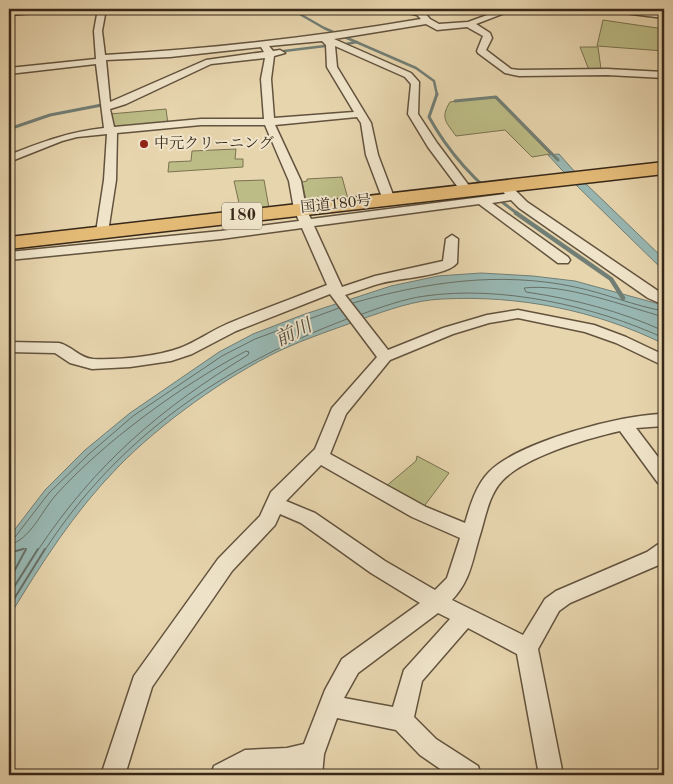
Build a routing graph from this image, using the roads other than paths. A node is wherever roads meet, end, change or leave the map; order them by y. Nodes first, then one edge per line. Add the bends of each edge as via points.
1 (61, 9) edge
2 (102, 9) edge
3 (403, 9) edge
4 (511, 9) edge
5 (607, 9) edge
6 (497, 11) edge
7 (9, 13) edge
8 (664, 16) edge
9 (427, 21) junction
10 (469, 24) junction
11 (327, 41) junction
12 (263, 44) junction
13 (270, 53) junction
14 (102, 60) junction
15 (9, 71) edge
16 (664, 75) edge
17 (105, 105) junction
18 (361, 114) junction
19 (269, 122) junction
20 (110, 131) junction
21 (9, 159) edge
22 (664, 168) edge
23 (492, 193) junction
24 (388, 200) junction
25 (302, 216) junction
26 (102, 232) junction
27 (452, 240) dead end
28 (9, 243) edge
29 (9, 256) edge
30 (563, 260) dead end
31 (337, 293) junction
32 (664, 301) edge
33 (9, 347) edge
34 (384, 357) junction
35 (664, 361) edge
36 (664, 420) edge
37 (624, 424) junction
38 (319, 456) junction
39 (664, 478) edge
40 (275, 504) junction
41 (471, 534) junction
42 (664, 550) edge
43 (437, 602) junction
44 (465, 616) junction
45 (527, 648) junction
46 (330, 706) junction
47 (402, 720) junction
48 (311, 765) edge
49 (113, 775) edge
50 (223, 775) edge
51 (469, 775) edge
52 (552, 775) edge

1 - 7 street
2 - 14 street via 98,31
3 - 9 street via 420,13
4 - 6 street
5 - 8 street
6 - 10 street
9 - 10 street via 437,27
9 - 11 street via 350,33
10 - 16 street via 487,35 481,51 511,72
11 - 12 street
11 - 13 street via 295,51
11 - 18 street via 332,67
11 - 23 street via 408,75 416,84 413,114 432,145 455,173
12 - 13 street
12 - 14 street
13 - 17 street via 206,63 122,102
13 - 19 street via 266,79
14 - 15 street
14 - 17 street
17 - 20 street
18 - 19 street
18 - 24 street
19 - 20 street via 201,122
19 - 25 street via 295,181
20 - 21 street via 58,139
20 - 26 street via 110,180
22 - 23 highway, 国道180号 / 180 via 575,178
23 - 24 highway, 国道180号 / 180
23 - 25 street
23 - 30 street
23 - 32 street via 541,218
24 - 25 highway, 国道180号 / 180
25 - 26 highway, 国道180号 / 180
25 - 29 street via 221,235
25 - 31 street
26 - 28 highway, 国道180号 / 180
27 - 31 street via 450,263
31 - 33 street via 231,328 171,356 92,364 76,360 59,348
31 - 34 street
34 - 35 street via 487,319 518,314 589,328
34 - 38 street via 338,412
36 - 37 street
37 - 39 street
37 - 41 street via 542,449 495,476 481,501
38 - 40 street via 278,497
38 - 41 street via 419,512
40 - 43 street via 308,518 378,567
40 - 49 street via 268,520 225,564 142,683
41 - 43 street via 456,582
42 - 45 street via 654,558 563,597 552,605
43 - 44 street
43 - 46 street via 350,666
44 - 45 street
44 - 47 street via 412,677
45 - 52 street
46 - 47 street
46 - 48 street
47 - 51 street via 428,747
48 - 50 street via 287,760 245,762

